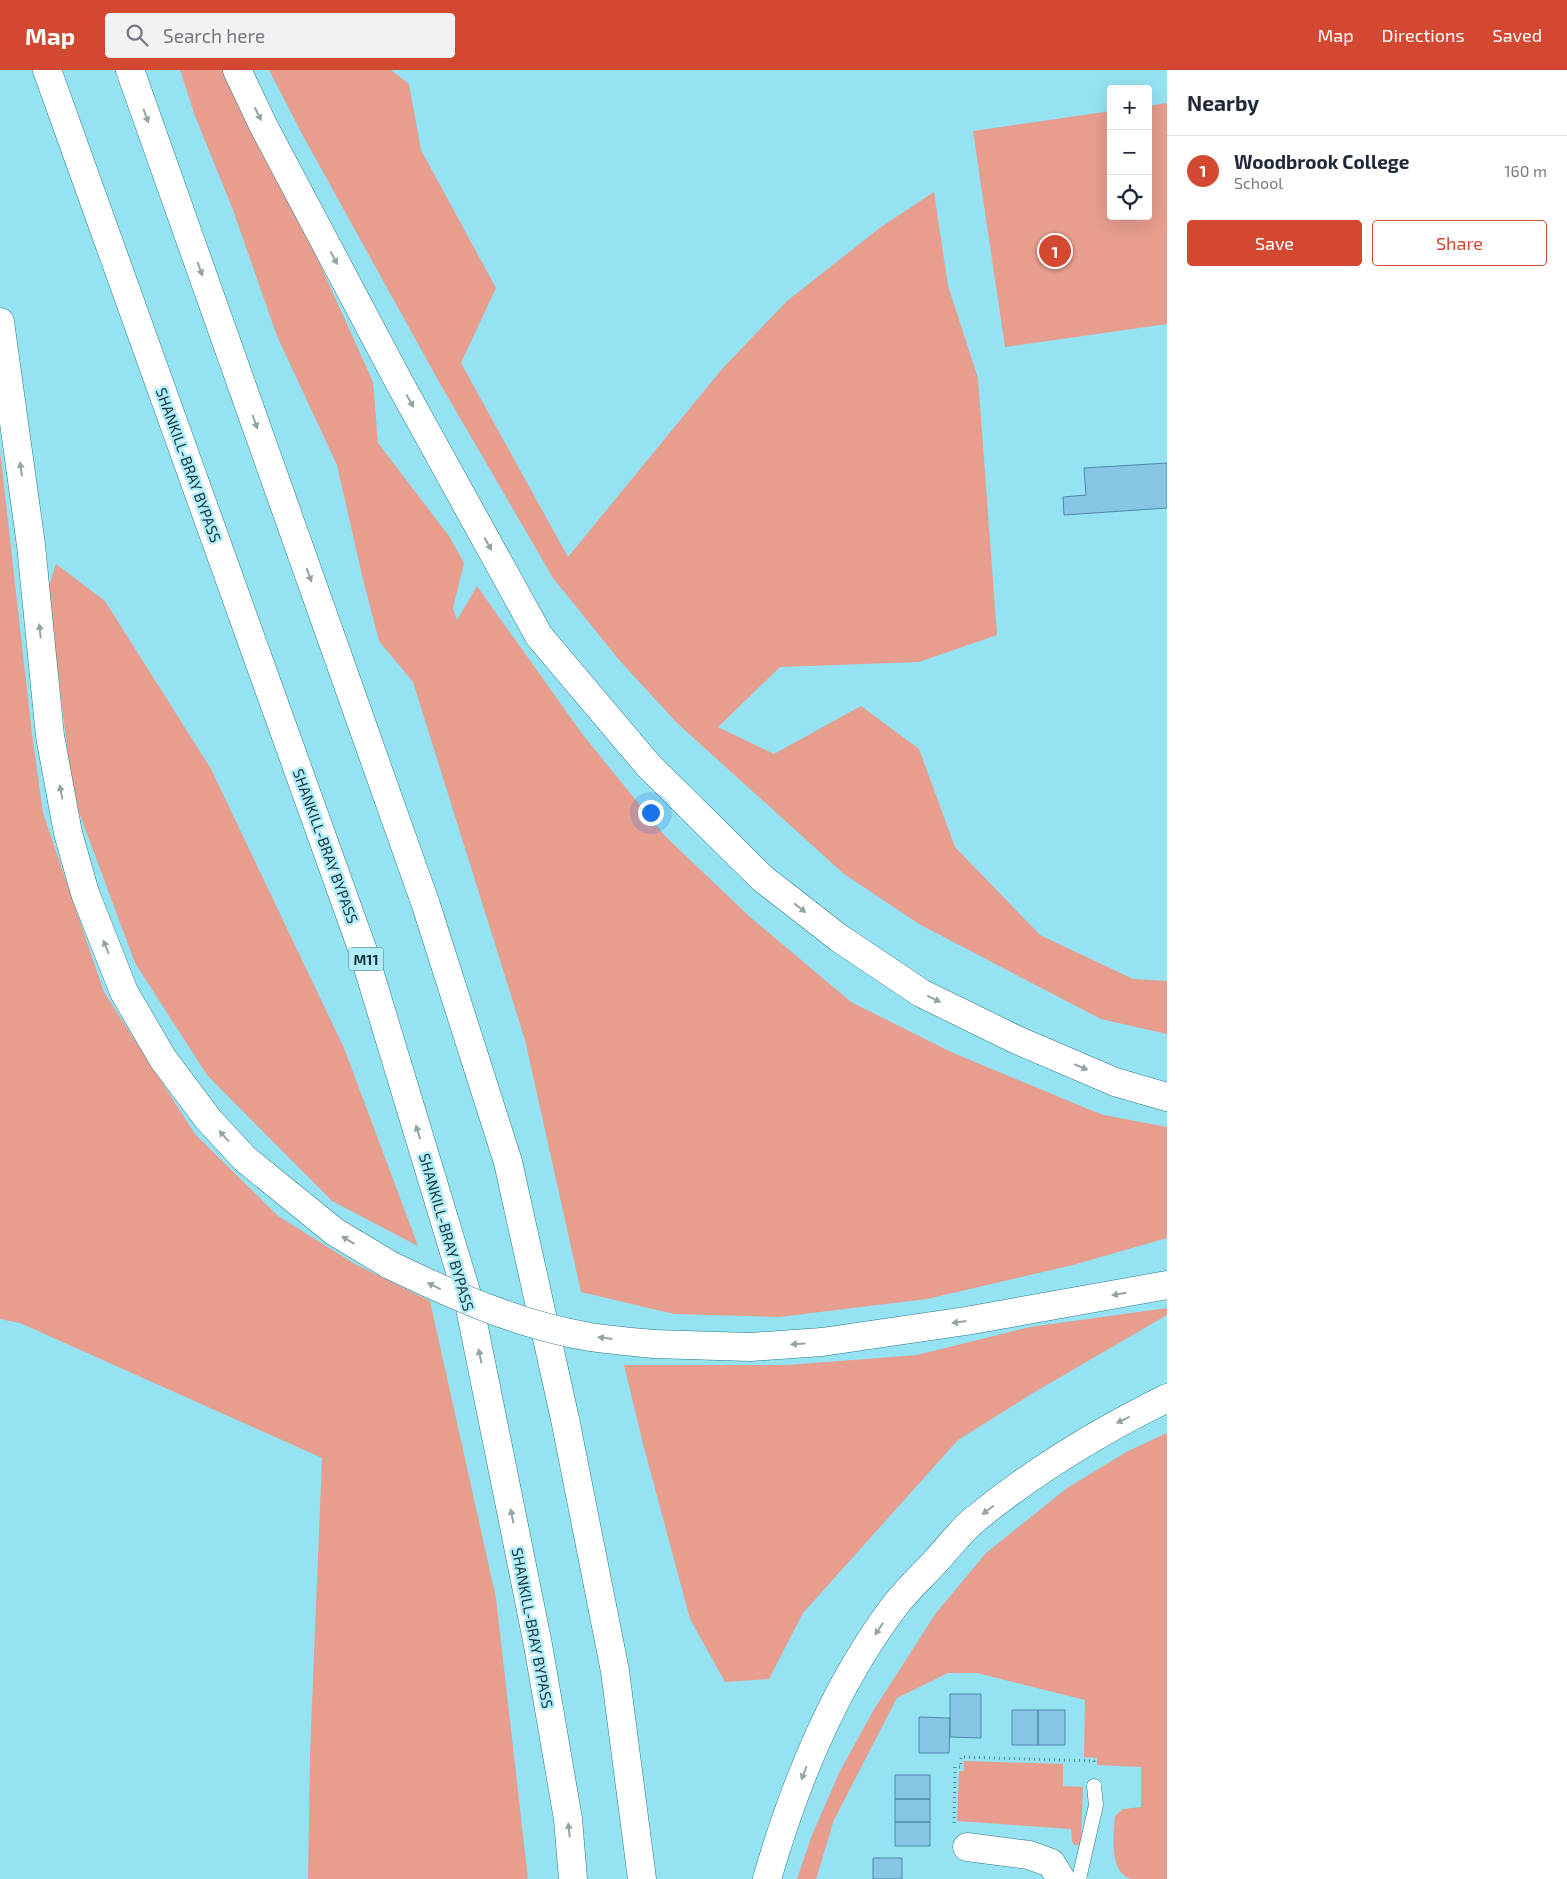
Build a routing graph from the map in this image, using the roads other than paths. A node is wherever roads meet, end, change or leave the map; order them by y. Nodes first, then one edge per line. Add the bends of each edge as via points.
1 (47, 70) edge
2 (130, 70) edge
3 (237, 70) edge
4 (0, 322) edge
5 (1167, 1097) edge
6 (1167, 1285) edge
7 (1167, 1398) edge
8 (1094, 1786) road end
9 (967, 1847) road end
10 (574, 1879) edge
11 (642, 1879) edge
12 (767, 1879) edge
13 (1061, 1879) edge
14 (1079, 1879) edge

10 -> 1 main road, SHANKILL-BRAY BYPASS / M11 via 568,1818 538,1645 468,1298 363,951
2 -> 11 main road via 426,905 508,1162 565,1419 615,1671
3 -> 5 main road via 399,382 539,636 648,765 762,878 839,938 921,993 1017,1040 1115,1082
6 -> 4 main road, bridge via 966,1321 822,1342 750,1347 654,1344 589,1336 495,1311 446,1292 390,1264 335,1232 245,1159 208,1119 162,1059 124,992 85,894 68,833 50,736 31,545
7 -> 12 main road via 1114,1424 1015,1489 972,1522 897,1603 852,1670 812,1753
8 - 14 lane via 1096,1805
9 - 13 main road via 1051,1862

